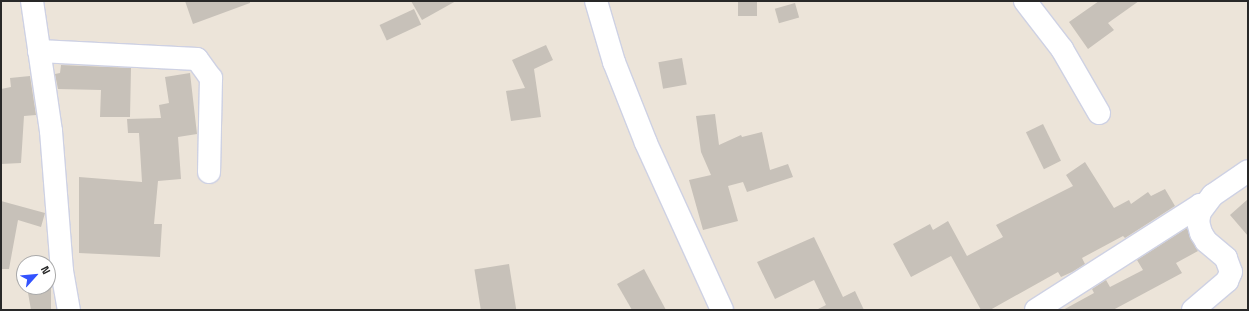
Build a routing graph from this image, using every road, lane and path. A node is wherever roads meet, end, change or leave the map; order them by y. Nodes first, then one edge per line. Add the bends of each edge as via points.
1 (32, 1) edge
2 (596, 1) edge
3 (1025, 1) edge
4 (39, 51) junction
5 (1099, 113) dead end
6 (1248, 171) edge
7 (209, 172) dead end
8 (1202, 207) junction
9 (69, 310) edge
10 (722, 310) edge
11 (1036, 310) edge
12 (1192, 310) edge

1 - 4 street
2 - 10 street via 614,62 646,143
3 - 5 street via 1062,49
4 - 7 street via 197,59 211,78
4 - 9 street via 51,131 62,271
6 - 8 street via 1222,187
8 - 11 street via 1200,205
8 - 12 street via 1198,222 1201,233 1206,241 1226,258 1231,272 1227,281

